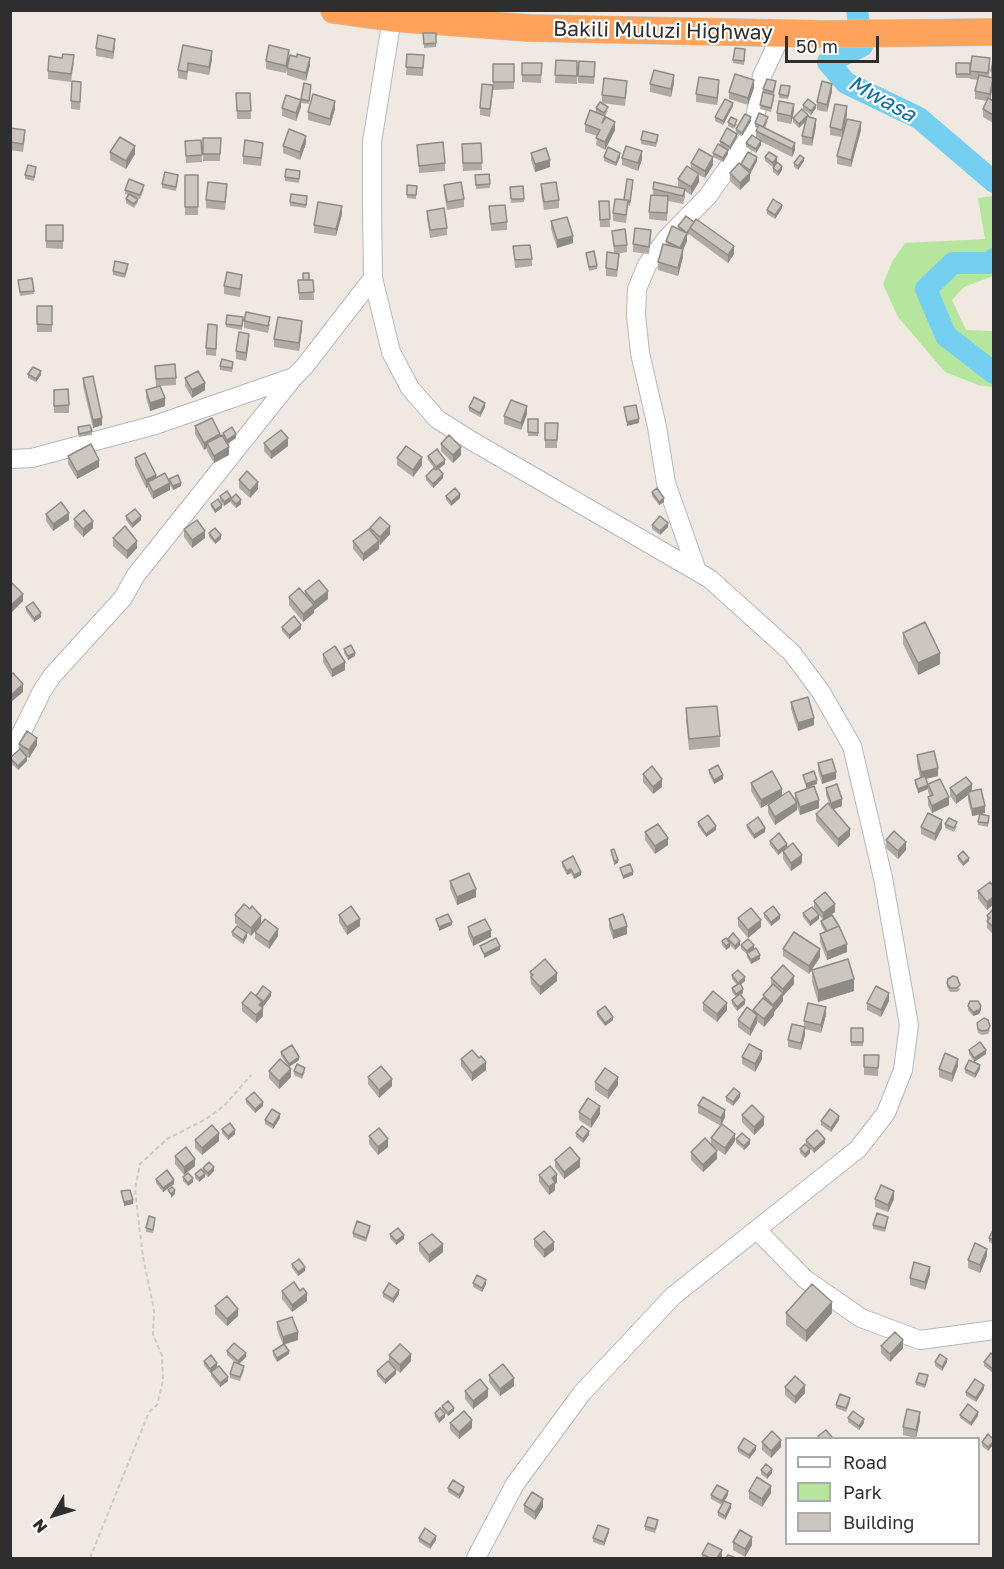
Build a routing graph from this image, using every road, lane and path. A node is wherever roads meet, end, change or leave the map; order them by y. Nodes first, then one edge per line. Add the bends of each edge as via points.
1 (334, 10) edge
2 (392, 18) junction
3 (993, 32) edge
4 (783, 33) junction
5 (373, 278) junction
6 (294, 377) junction
7 (10, 459) edge
8 (697, 571) junction
9 (10, 756) edge
10 (251, 1075) dead end
11 (757, 1230) junction
12 (993, 1330) edge
13 (90, 1558) edge
14 (476, 1558) edge

1 - 2 highway, Bakili Muluzi Highway
2 - 4 highway, Bakili Muluzi Highway via 529,28
2 - 5 street via 372,142
3 - 4 highway, Bakili Muluzi Highway
4 - 8 street via 762,76 753,132 708,196 659,248 637,289 640,353 666,483
5 - 6 street
5 - 8 street via 391,352 410,388 437,419
6 - 7 street via 155,425 32,458
6 - 9 street via 136,575 123,597 47,684
8 - 11 street via 792,653 821,692 852,746 883,878 909,1025 903,1070 886,1113 858,1149
10 - 13 path via 224,1106 167,1139 140,1164 135,1189 154,1310 153,1334 162,1356 163,1381 157,1405 149,1412
11 - 12 street via 805,1279 861,1318 920,1340
11 - 14 street via 673,1296 582,1394 515,1484

